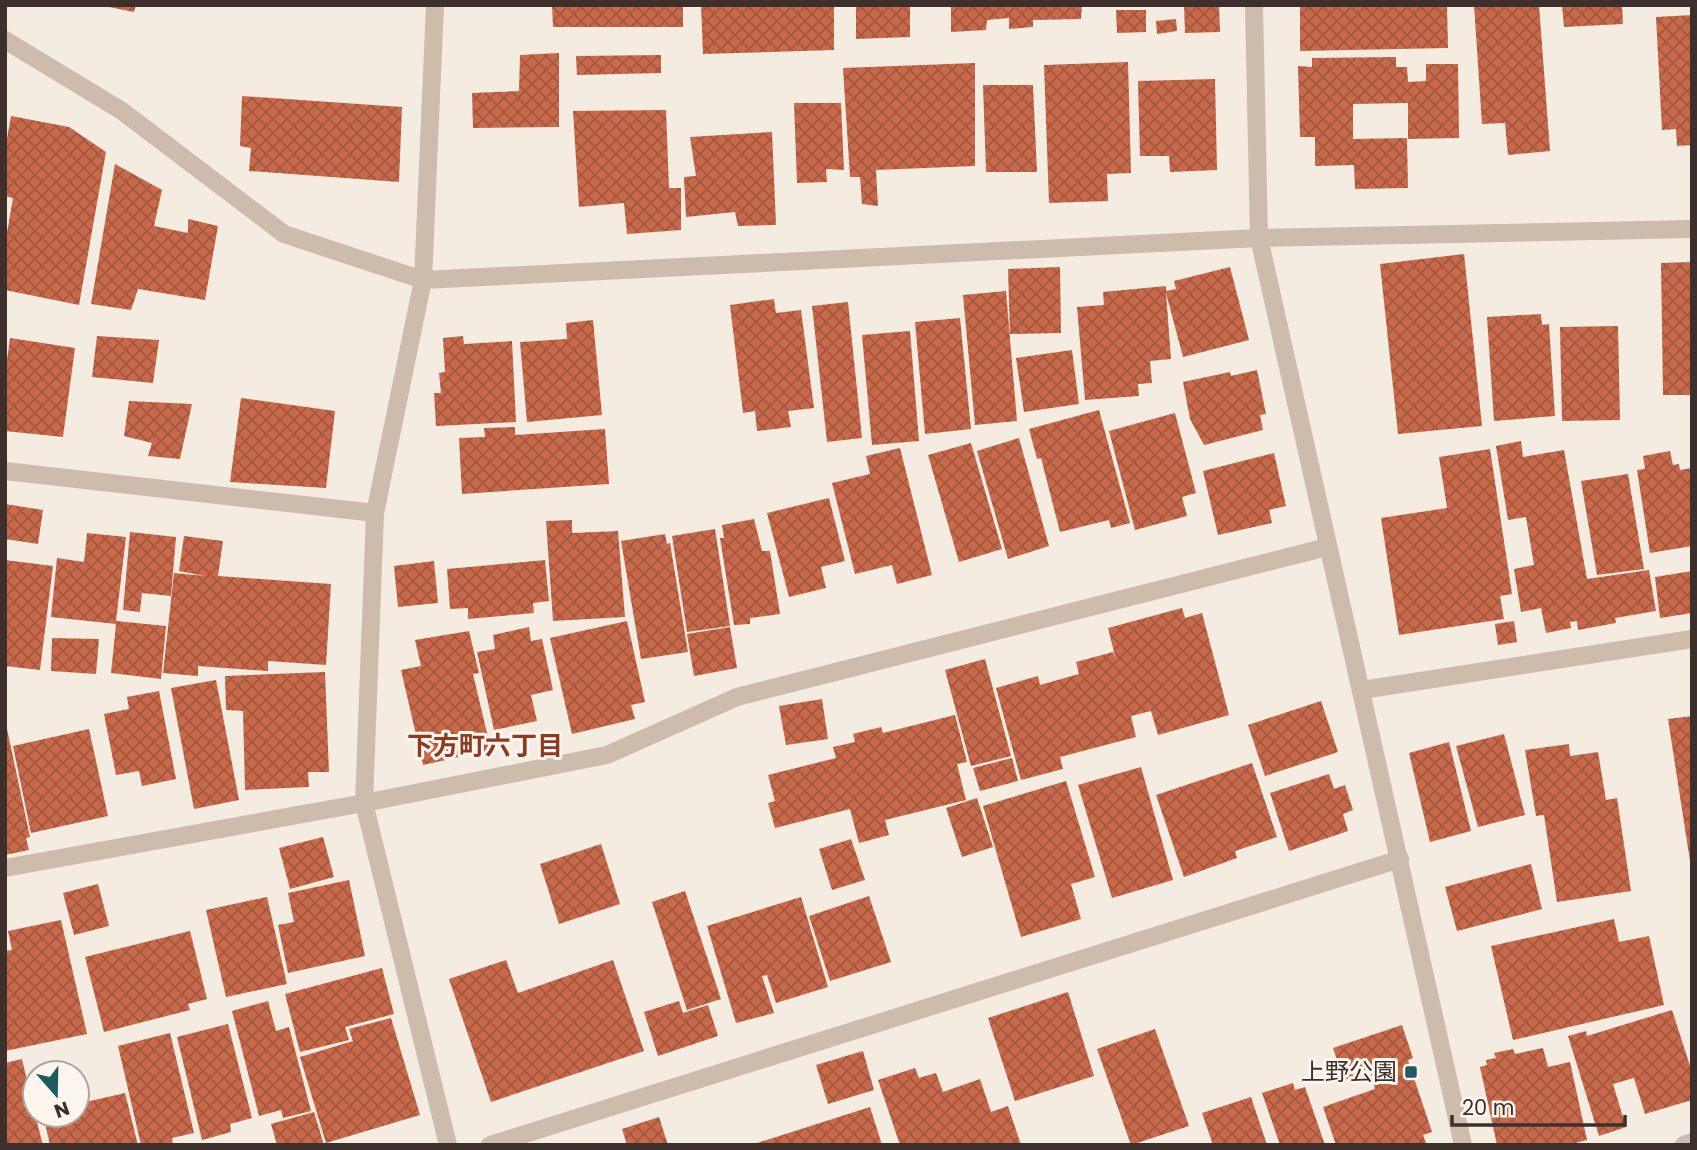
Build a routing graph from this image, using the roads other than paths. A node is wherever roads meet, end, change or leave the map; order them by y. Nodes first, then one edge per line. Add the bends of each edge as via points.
1 (435, 5) edge
2 (1254, 5) edge
3 (5, 40) edge
4 (1692, 229) edge
5 (1259, 238) junction
6 (423, 280) junction
7 (5, 471) edge
8 (375, 513) junction
9 (1327, 547) junction
10 (1692, 639) edge
11 (1362, 690) junction
12 (364, 803) junction
13 (1399, 859) junction
14 (5, 868) edge
15 (1692, 1142) edge
16 (449, 1145) edge
17 (490, 1145) edge
18 (1463, 1145) edge
19 (1684, 1145) edge

1 - 6 street
2 - 5 street
3 - 6 street via 122,111 284,234
4 - 5 street
5 - 6 street
5 - 9 street
6 - 8 street
7 - 8 street
8 - 12 street
9 - 11 street
9 - 12 street via 737,697 607,755
10 - 11 street
11 - 13 street
12 - 14 street
12 - 16 street
13 - 17 street
13 - 18 street
15 - 19 street

